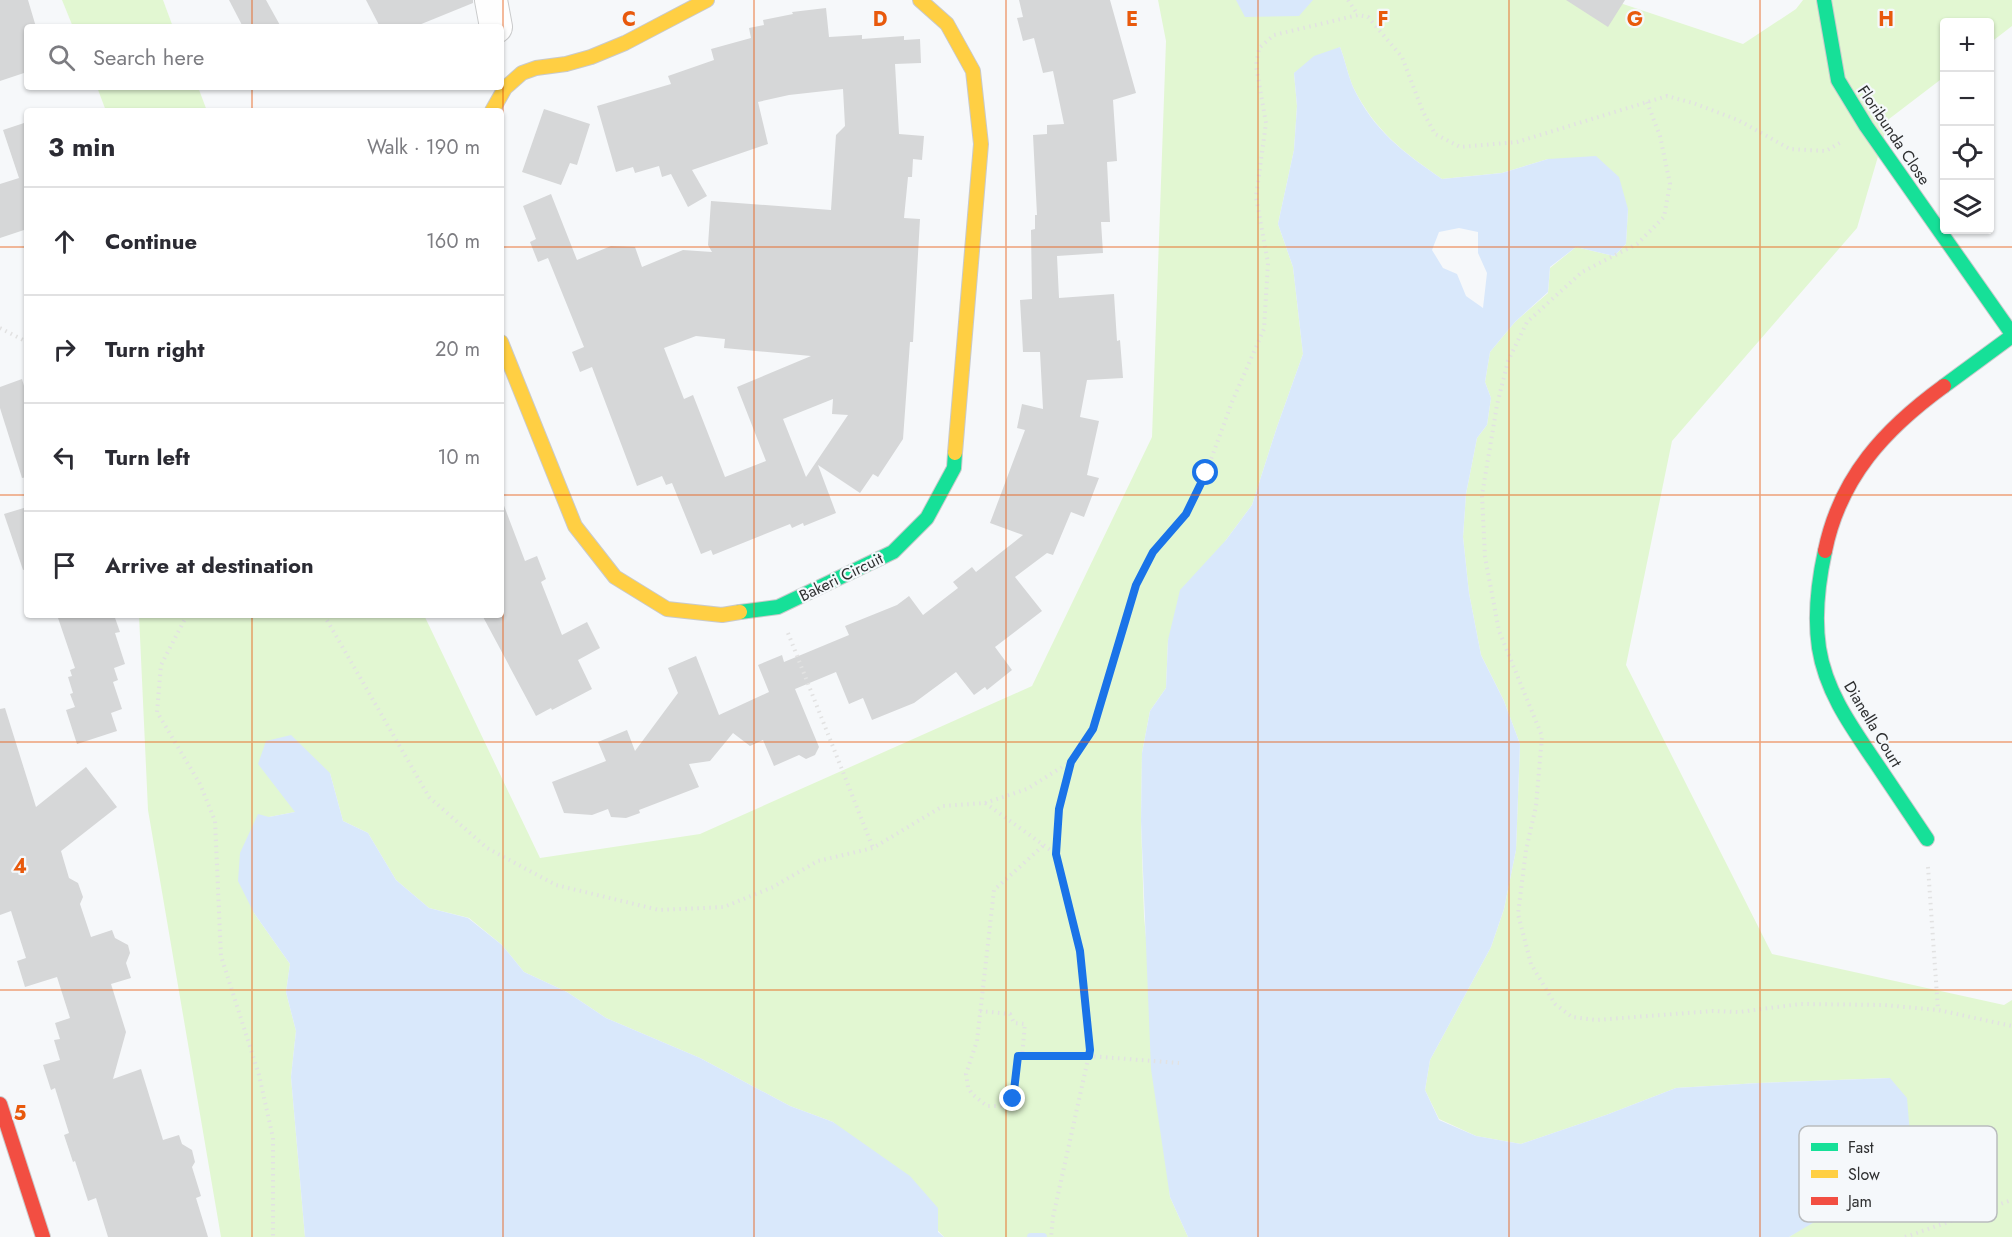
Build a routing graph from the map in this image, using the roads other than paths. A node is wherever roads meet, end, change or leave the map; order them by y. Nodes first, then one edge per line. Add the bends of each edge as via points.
1 (491, 0) edge
2 (707, 0) edge
3 (920, 0) edge
4 (1824, 0) edge
5 (495, 24) edge
6 (504, 89) edge
7 (2012, 335) edge
8 (504, 349) edge
9 (1927, 839) road end
10 (0, 1104) edge
11 (43, 1237) edge

1 - 5 street
2 - 6 street via 621,45 572,64 542,65 516,76
3 - 8 street, Bakeri Circuit via 947,24 973,71 981,144 954,468 927,518 893,552 778,607 722,615 667,609 615,577 575,526
4 - 7 street, Floribunda Close via 1838,80
7 - 9 street, Dianella Court via 1908,415 1867,458 1835,512 1820,578 1816,609 1818,644 1833,694
10 - 11 street

